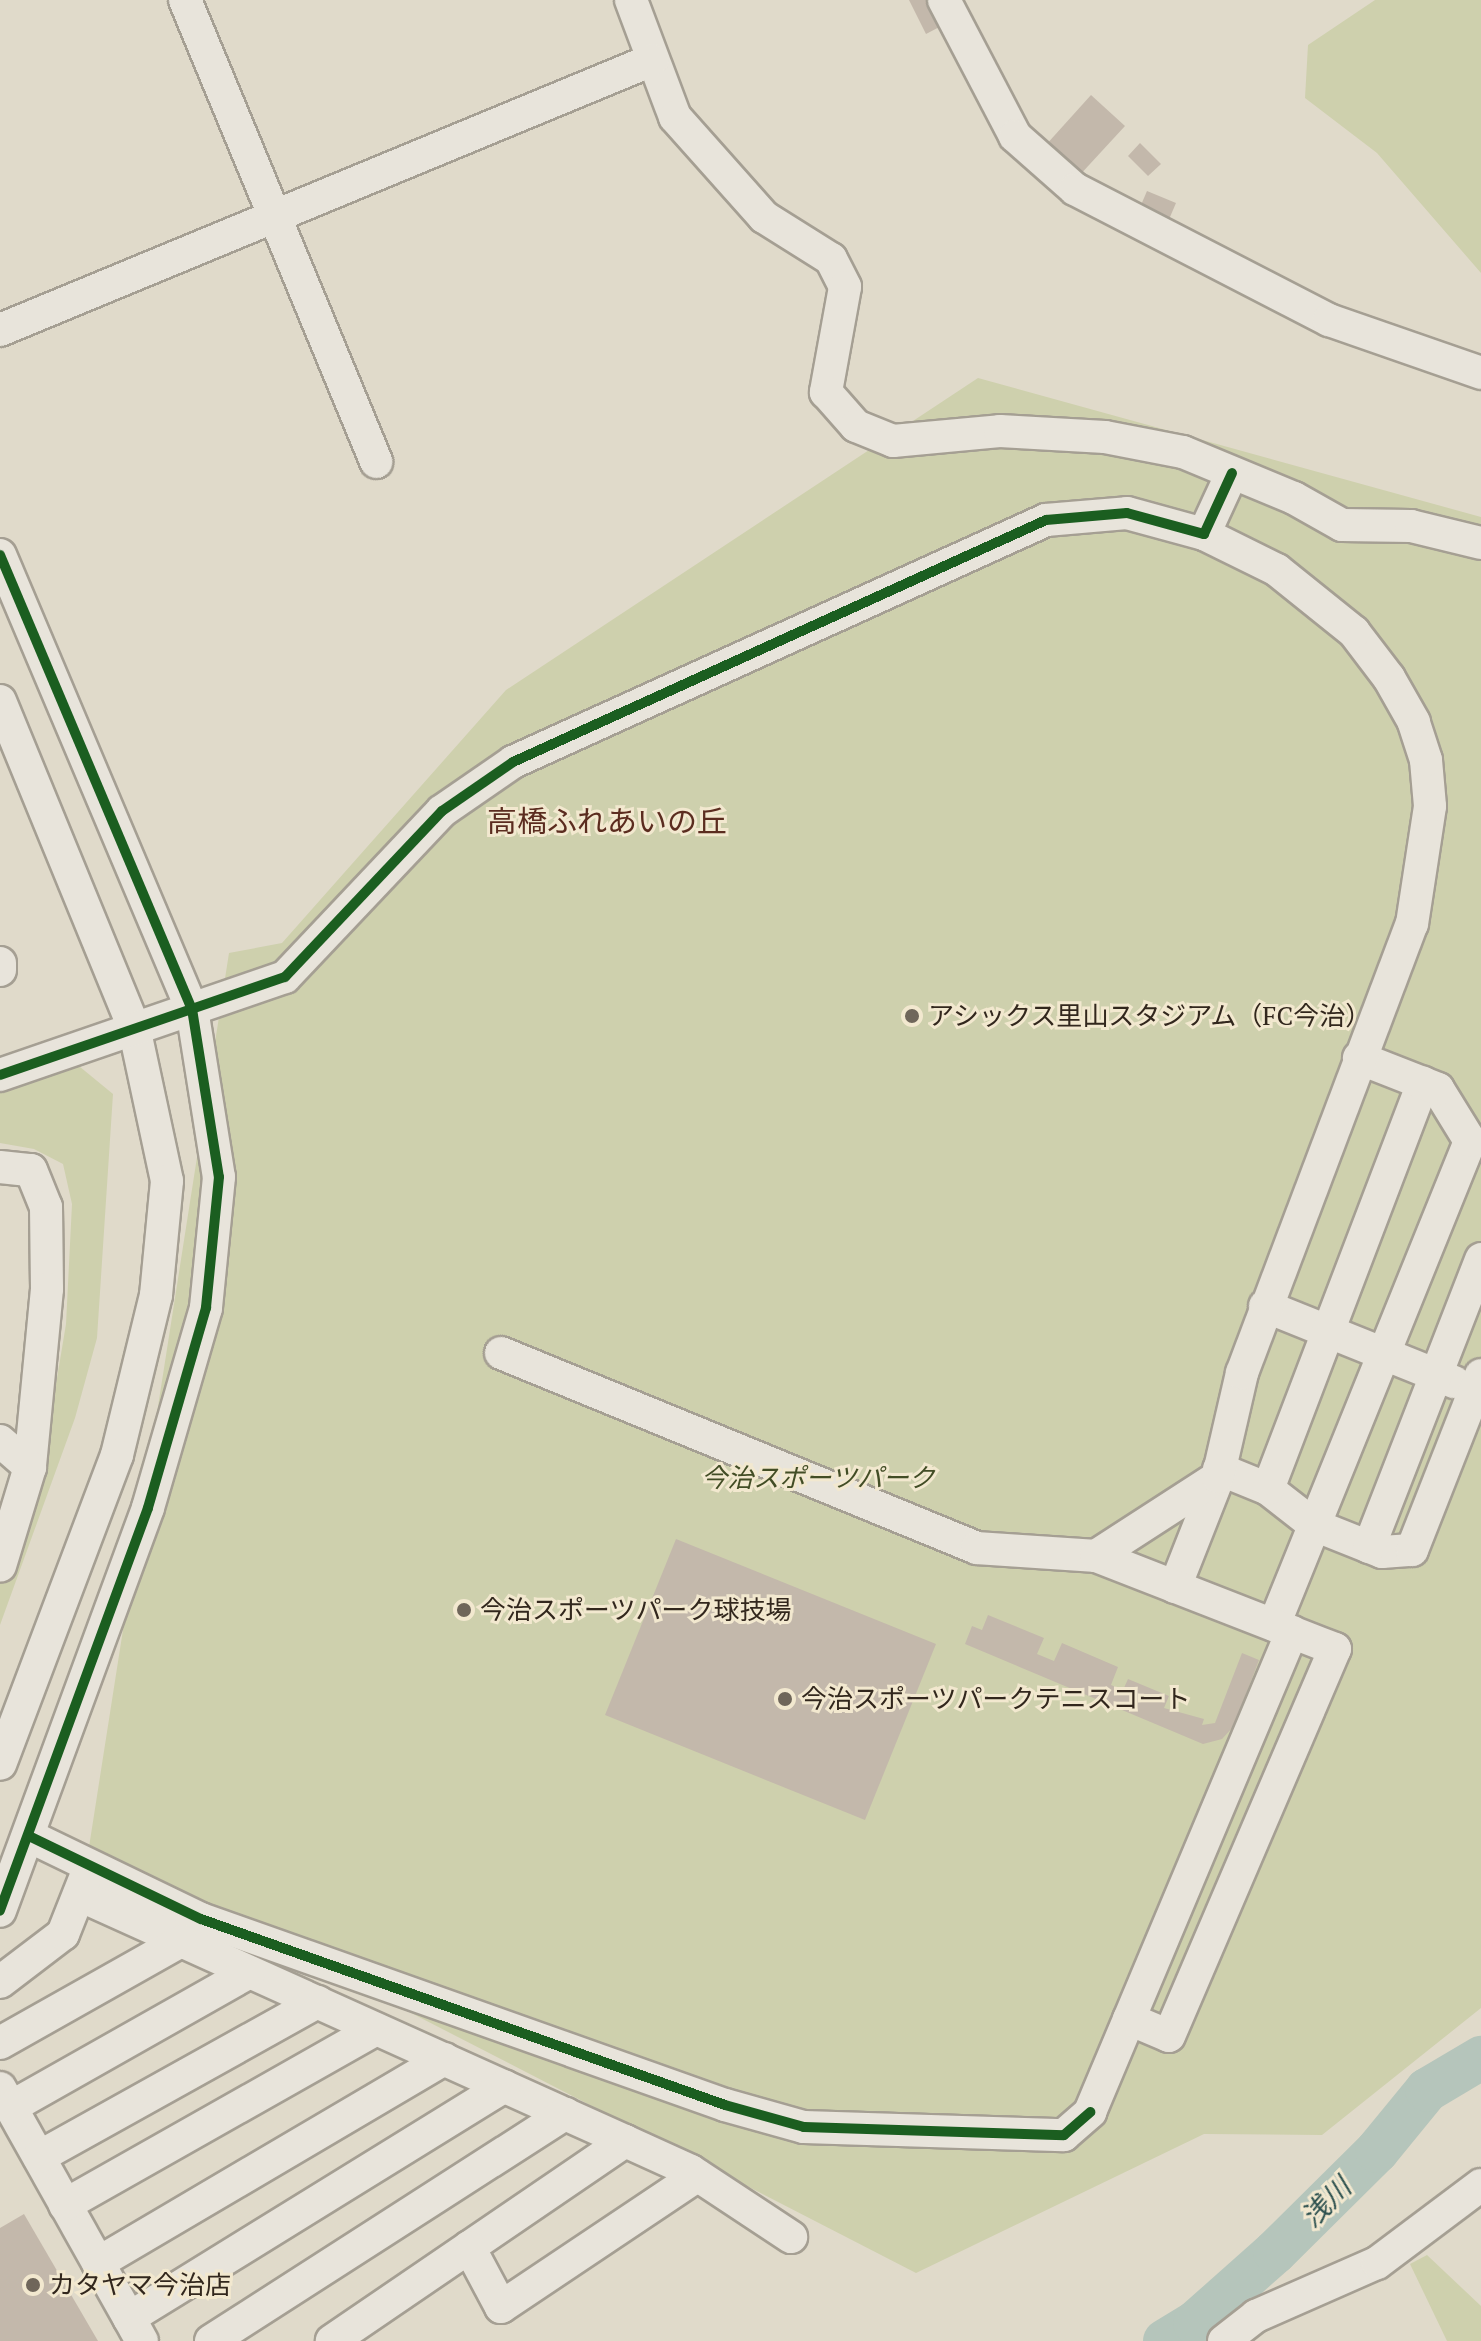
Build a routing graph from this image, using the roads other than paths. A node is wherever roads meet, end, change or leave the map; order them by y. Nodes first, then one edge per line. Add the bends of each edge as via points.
1 (185, 0) edge
2 (631, 0) edge
3 (944, 0) edge
4 (652, 60) junction
5 (275, 216) junction
6 (0, 330) edge
7 (1481, 373) edge
8 (376, 462) dead end
9 (1232, 473) junction
10 (1204, 534) junction
11 (1481, 543) edge
12 (0, 555) edge
13 (0, 701) edge
14 (9, 751) edge
15 (0, 963) edge
16 (0, 970) edge
17 (192, 1009) junction
18 (134, 1027) junction
19 (1359, 1058) junction
20 (0, 1075) edge
21 (1423, 1083) junction
22 (1476, 1146) edge
23 (0, 1167) edge
24 (1481, 1259) edge
25 (1265, 1306) junction
26 (1328, 1331) junction
27 (501, 1353) dead end
28 (1384, 1353) junction
29 (1436, 1374) junction
30 (1478, 1383) edge
31 (0, 1441) edge
32 (30, 1467) junction
33 (1219, 1473) junction
34 (1268, 1489) junction
35 (1314, 1525) junction
36 (1369, 1547) junction
37 (1096, 1556) junction
38 (0, 1566) edge
39 (1175, 1587) junction
40 (1283, 1628) junction
41 (0, 1764) edge
42 (31, 1837) junction
43 (85, 1880) junction
44 (0, 1911) edge
45 (181, 1941) junction
46 (250, 1972) junction
47 (0, 1982) edge
48 (318, 2002) junction
49 (1129, 2019) junction
50 (376, 2029) junction
51 (0, 2043) edge
52 (444, 2059) junction
53 (504, 2086) junction
54 (5, 2097) edge
55 (565, 2114) junction
56 (625, 2141) junction
57 (39, 2157) junction
58 (697, 2176) junction
59 (1481, 2185) edge
60 (65, 2205) junction
61 (791, 2237) dead end
62 (469, 2247) junction
63 (98, 2263) junction
64 (135, 2329) edge
65 (211, 2341) edge
66 (332, 2341) edge
67 (1224, 2341) edge

1 - 5 street
2 - 4 street
3 - 7 street via 1015,136 1075,189 1329,320
4 - 5 street
4 - 9 street via 675,117 717,168 764,217 831,259 845,287 826,392 856,426 893,441 1000,431 1105,437 1183,452
5 - 6 street
5 - 8 street
9 - 10 street
9 - 11 street via 1342,525 1411,526
10 - 17 street via 1127,513 1046,520 513,762 442,811 285,977
10 - 19 street via 1277,570 1354,632 1395,689 1426,760 1430,806 1420,891 1396,969
12 - 17 street
13 - 14 street
14 - 18 street
15 - 16 street
17 - 18 street
17 - 42 street via 219,1177 206,1308 148,1508
18 - 20 street
18 - 41 street via 167,1181 156,1295 117,1455
19 - 21 street
19 - 25 street
21 - 22 street via 1438,1089
21 - 26 street
22 - 28 street
23 - 32 street via 31,1170 46,1207 47,1289
24 - 29 street
25 - 26 street
25 - 33 street
26 - 28 street
26 - 34 street
27 - 37 street via 977,1548
28 - 29 street
28 - 35 street
29 - 30 street
29 - 36 street
30 - 36 street via 1412,1550 1382,1552
31 - 32 street
32 - 38 street
33 - 34 street
33 - 37 street
33 - 39 street
34 - 35 street
35 - 36 street
35 - 40 street
37 - 39 street
39 - 40 street
40 - 49 street
40 - 49 street via 1335,1649 1169,2036
42 - 43 street
42 - 44 street
43 - 45 street
43 - 47 street via 63,1934
43 - 49 street via 725,2105 804,2127 1064,2135 1090,2112
45 - 46 street
45 - 51 street
46 - 48 street
46 - 54 street
48 - 50 street
48 - 57 street
50 - 52 street
50 - 60 street
52 - 53 street
52 - 63 street
53 - 55 street
53 - 64 street
54 - 57 street
55 - 56 street
55 - 65 street
56 - 58 street
56 - 62 street
57 - 60 street
58 - 61 street
58 - 62 street via 501,2307
59 - 67 street via 1377,2263 1256,2316
60 - 63 street
62 - 66 street
63 - 64 street

